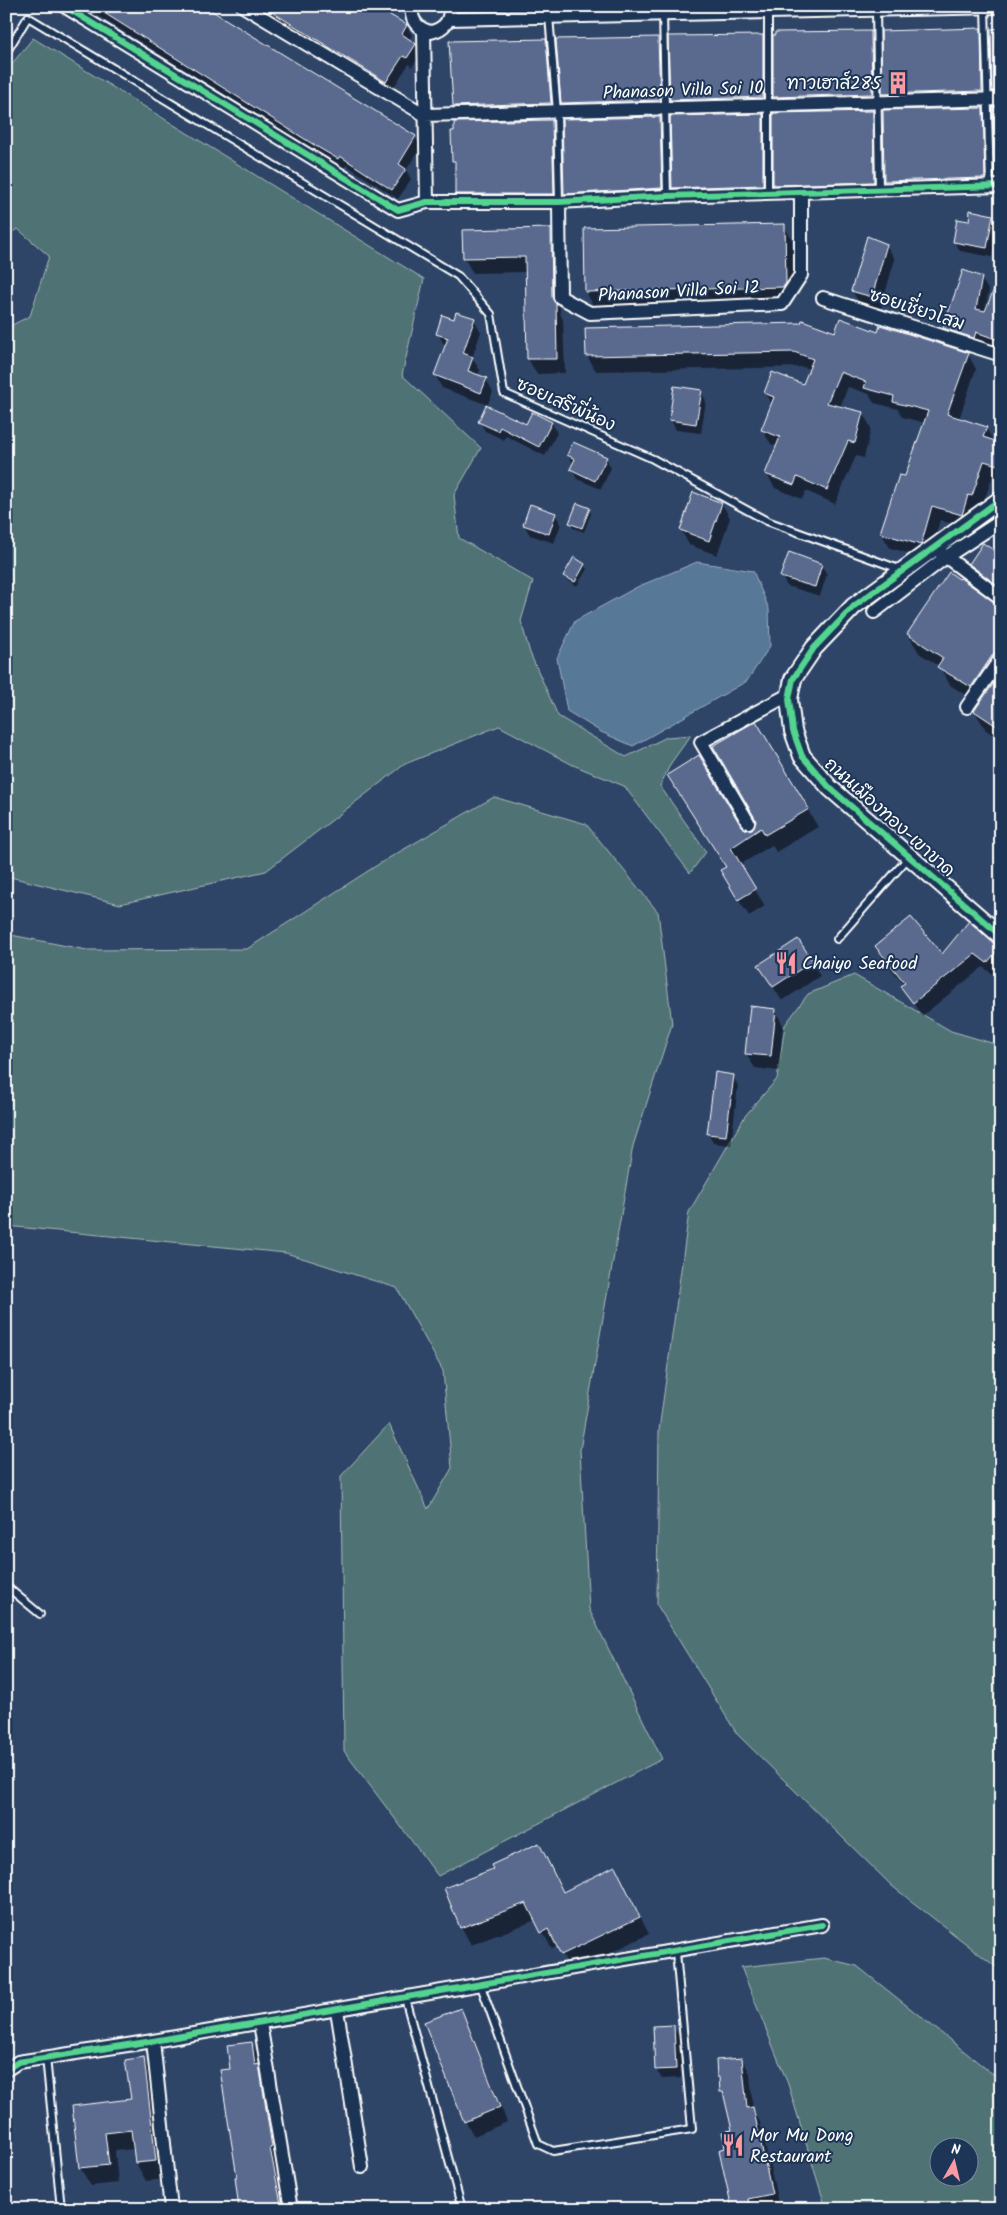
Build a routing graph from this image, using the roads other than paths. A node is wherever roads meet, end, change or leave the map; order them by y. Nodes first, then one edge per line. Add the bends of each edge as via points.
1 (64, 6) edge
2 (243, 6) edge
3 (412, 6) edge
4 (1001, 6) edge
5 (985, 7) edge
6 (876, 9) junction
7 (449, 12) edge
8 (768, 12) junction
9 (663, 14) junction
10 (549, 16) junction
11 (424, 30) junction
12 (6, 53) edge
13 (986, 99) junction
14 (1001, 99) edge
15 (878, 102) junction
16 (769, 105) junction
17 (665, 109) junction
18 (557, 112) junction
19 (425, 115) junction
20 (995, 186) edge
21 (879, 190) junction
22 (801, 192) junction
23 (768, 193) junction
24 (667, 196) junction
25 (427, 202) junction
26 (559, 202) junction
27 (823, 298) dead end
28 (1001, 354) edge
29 (1001, 498) edge
30 (1001, 521) edge
31 (933, 547) junction
32 (946, 557) junction
33 (904, 570) junction
34 (1001, 598) edge
35 (874, 612) dead end
36 (1001, 658) edge
37 (790, 694) junction
38 (967, 706) dead end
39 (748, 822) dead end
40 (909, 857) junction
41 (1001, 936) edge
42 (837, 939) dead end
43 (6, 1586) edge
44 (40, 1614) dead end
45 (822, 1925) dead end
46 (676, 1952) junction
47 (481, 1986) junction
48 (405, 1998) junction
49 (337, 2010) junction
50 (260, 2023) junction
51 (153, 2041) junction
52 (46, 2058) junction
53 (6, 2070) edge
54 (362, 2167) dead end
55 (61, 2209) edge
56 (172, 2209) edge
57 (291, 2209) edge
58 (462, 2209) edge

1 - 25 street via 398,210
2 - 19 street
3 - 11 street via 413,20
4 - 5 street
5 - 6 street
5 - 13 lane
6 - 8 street
6 - 15 lane
7 - 10 street
7 - 11 street via 443,27
8 - 9 street
8 - 16 lane
9 - 10 street
9 - 17 lane
10 - 18 lane
11 - 19 street
12 - 33 lane, ซอยเสรีพี่น้อง via 28,18 458,276 491,314 504,393 653,459 768,521
13 - 14 street, Phanason Villa Soi 10
13 - 15 street, Phanason Villa Soi 10
13 - 20 lane
15 - 16 street, Phanason Villa Soi 10
15 - 21 lane
16 - 17 street, Phanason Villa Soi 10
16 - 23 lane
17 - 18 street, Phanason Villa Soi 10
17 - 24 lane
18 - 19 street, Phanason Villa Soi 10
18 - 26 lane
19 - 25 street
20 - 21 street
21 - 22 street
22 - 23 street
22 - 26 street, Phanason Villa Soi 12 via 802,275 782,304 590,313 560,298
23 - 24 street
24 - 26 street
25 - 26 street
27 - 28 street, ซอยเชี่ยวโสม
29 - 31 street, ถนนเมืองทอง-เขาขาด
30 - 32 street
31 - 32 street
31 - 33 street, ถนนเมืองทอง-เขาขาด
32 - 34 street
32 - 35 street
33 - 37 street, ถนนเมืองทอง-เขาขาด via 854,606 814,648 793,679
36 - 38 street
37 - 39 street via 701,742
37 - 40 street, ถนนเมืองทอง-เขาขาด via 793,731 802,756 830,788
40 - 41 street, ถนนเมืองทอง-เขาขาด
40 - 42 lane
43 - 44 lane
45 - 46 street
46 - 47 street
46 - 47 lane via 692,2128 553,2151 538,2144
47 - 48 street
48 - 49 street
48 - 58 lane
49 - 50 street
49 - 54 street
50 - 51 street
50 - 57 street
51 - 52 street
51 - 56 street
52 - 53 street via 18,2062
52 - 55 lane

